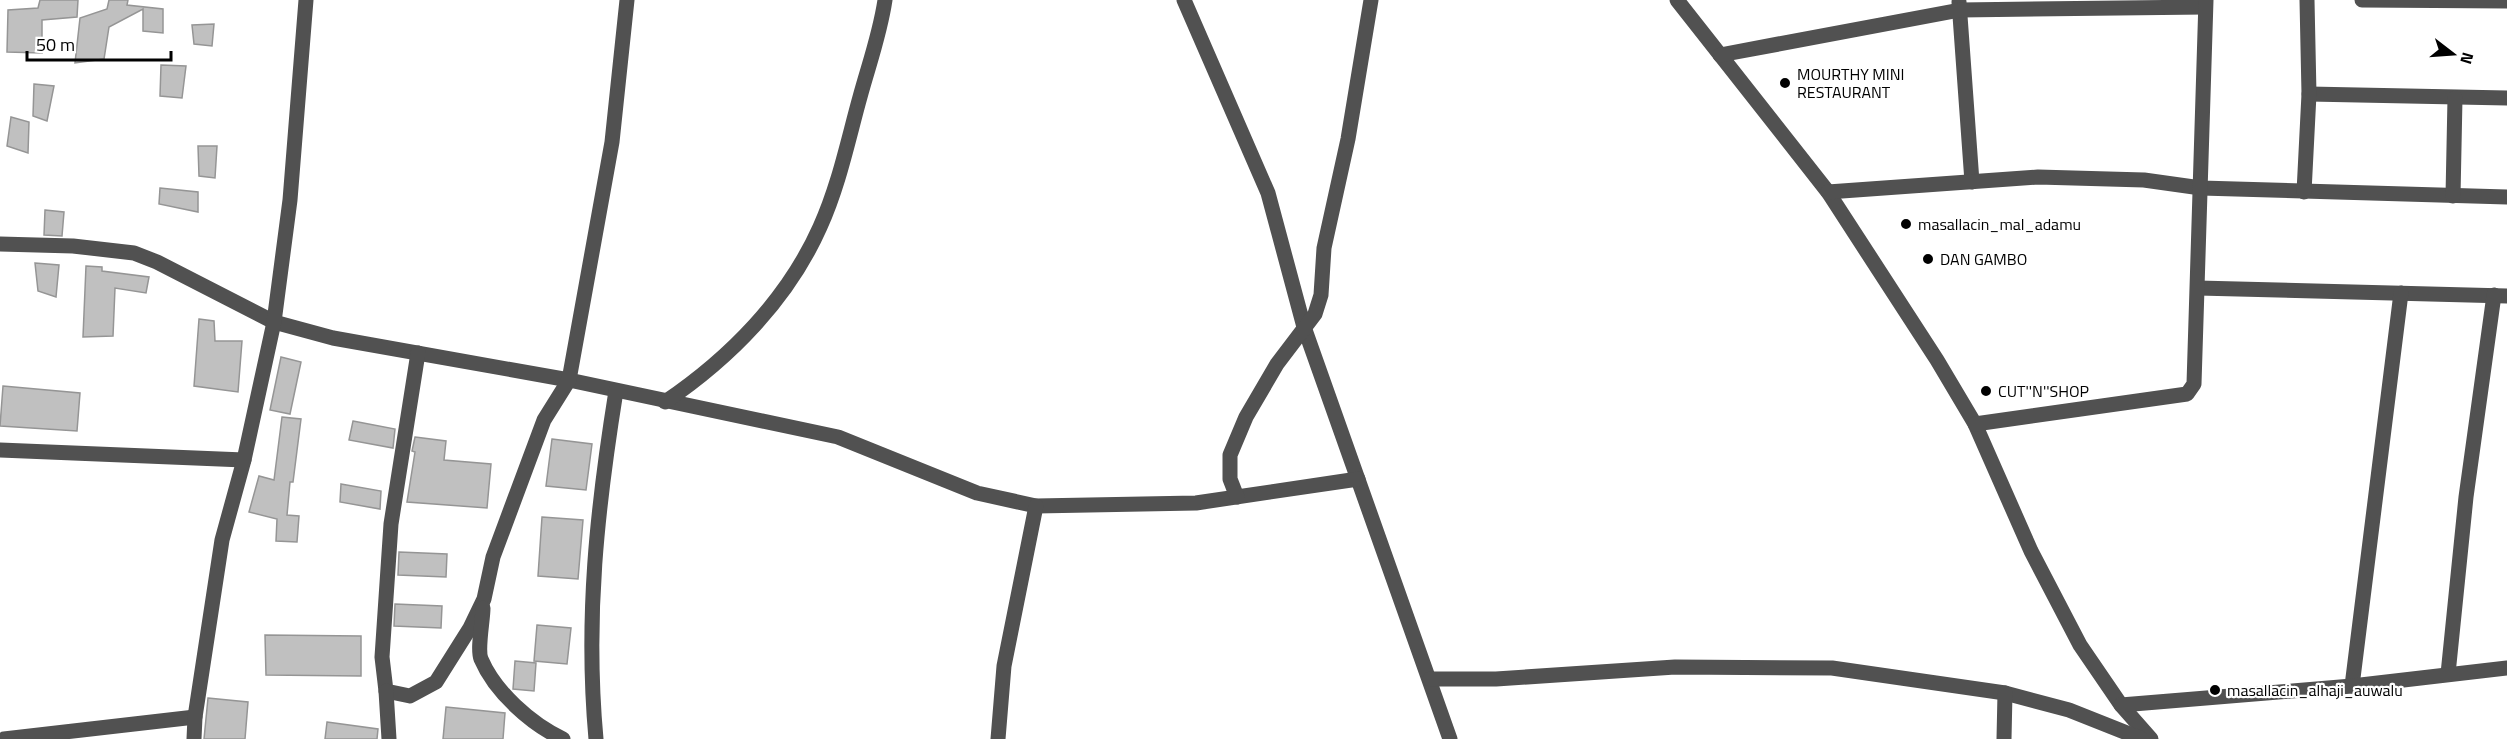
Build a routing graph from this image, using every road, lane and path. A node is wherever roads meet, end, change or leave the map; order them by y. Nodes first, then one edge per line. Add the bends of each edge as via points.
1 (306, 0) edge
2 (627, 0) edge
3 (885, 0) edge
4 (1184, 0) edge
5 (1371, 0) edge
6 (1677, 0) edge
7 (2307, 0) edge
8 (2362, 0) edge
9 (2507, 1) edge
10 (2205, 4) edge
11 (1960, 5) edge
12 (1720, 55) junction
13 (2309, 94) junction
14 (2455, 98) junction
15 (2507, 98) edge
16 (1972, 182) junction
17 (2201, 188) junction
18 (1828, 192) junction
19 (2304, 192) junction
20 (2453, 196) junction
21 (2507, 197) edge
22 (0, 244) edge
23 (2198, 288) junction
24 (2401, 293) junction
25 (2500, 295) edge
26 (274, 322) junction
27 (1304, 327) junction
28 (418, 353) junction
29 (569, 380) junction
30 (616, 391) junction
31 (665, 402) junction
32 (1975, 424) junction
33 (0, 450) edge
34 (244, 460) junction
35 (1358, 479) junction
36 (1237, 497) junction
37 (1036, 506) junction
38 (484, 599) junction
39 (2507, 668) edge
40 (2448, 674) junction
41 (1430, 679) junction
42 (2352, 686) junction
43 (386, 691) junction
44 (2005, 693) junction
45 (2121, 705) junction
46 (195, 717) junction
47 (4, 739) edge
48 (194, 739) edge
49 (389, 739) edge
50 (563, 739) edge
51 (596, 739) edge
52 (998, 739) edge
53 (1450, 739) edge
54 (2004, 739) edge
55 (2142, 739) edge
56 (2151, 739) edge

1 - 26 street via 290,200
2 - 29 street via 612,142
3 - 31 street via 881,29 848,147 821,226 801,264 741,342 699,379
4 - 27 street via 1268,193
5 - 27 street via 1348,139 1324,248 1321,295 1316,314
6 - 12 street
7 - 13 street
8 - 9 street
10 - 11 street
10 - 17 street
11 - 12 street
11 - 16 street
12 - 18 street
13 - 14 street
13 - 19 street
14 - 15 street
14 - 20 street
16 - 17 street via 2038,177 2144,180
16 - 18 street
17 - 19 street
17 - 23 street
18 - 32 street
19 - 20 street
20 - 21 street
22 - 26 street via 134,253
23 - 24 street
23 - 32 street via 2195,376 2187,394
24 - 25 street
24 - 42 street
25 - 40 street via 2466,497
26 - 28 street via 333,338
26 - 34 street
27 - 35 street
27 - 36 street via 1251,408 1230,455 1230,479
28 - 29 street
28 - 43 street via 390,524 382,657
29 - 30 street
29 - 38 street via 544,420 493,557
30 - 31 street
30 - 51 street via 595,537 591,642
31 - 37 street via 838,437 977,493
32 - 45 street via 2031,551 2080,645
33 - 34 street
34 - 46 street via 222,540
35 - 36 street
35 - 41 street
36 - 37 street via 1196,503
37 - 52 street via 1004,666
38 - 43 street via 436,682 410,696
38 - 50 street via 480,657 507,699 549,733
39 - 40 street
40 - 42 street
41 - 44 street via 1496,679 1674,667 1832,668
41 - 53 street
42 - 45 street
43 - 49 street
44 - 54 street
44 - 55 street via 2069,710
45 - 56 street
46 - 47 street
46 - 48 street

